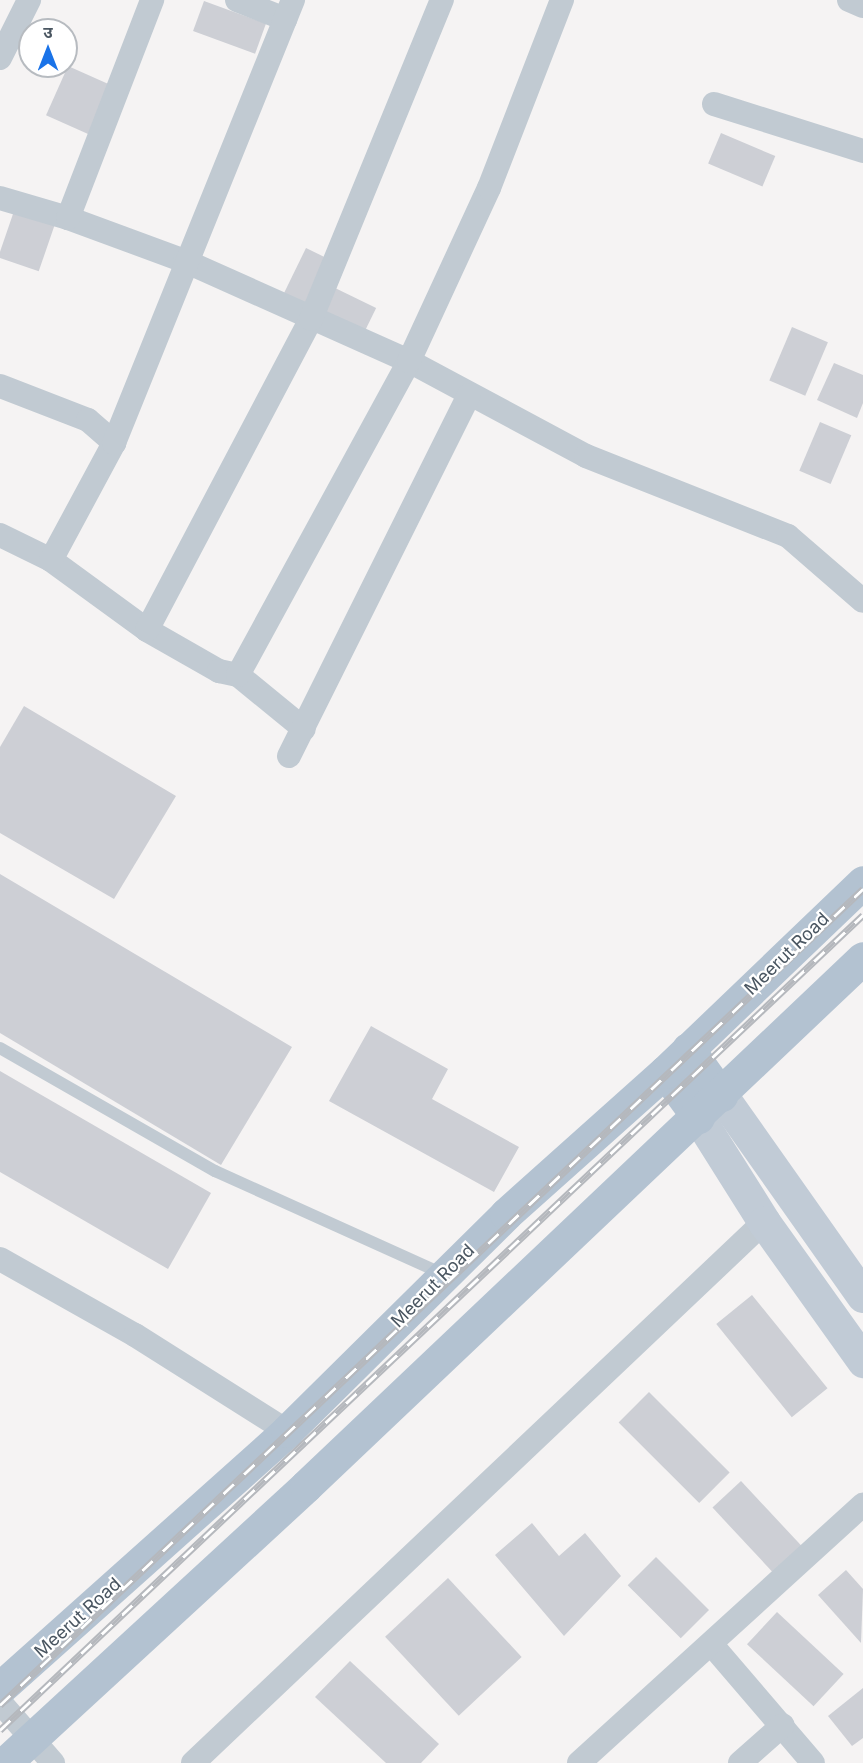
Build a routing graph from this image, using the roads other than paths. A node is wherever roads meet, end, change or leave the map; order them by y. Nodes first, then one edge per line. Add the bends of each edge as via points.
1 (29, 0) edge
2 (152, 0) edge
3 (237, 0) edge
4 (442, 0) edge
5 (562, 0) edge
6 (849, 0) edge
7 (863, 6) edge
8 (289, 9) edge
9 (0, 58) edge
10 (714, 104) dead end
11 (863, 151) edge
12 (0, 198) edge
13 (68, 218) junction
14 (185, 261) junction
15 (311, 319) junction
16 (409, 361) junction
17 (0, 386) edge
18 (470, 395) junction
19 (114, 443) junction
20 (0, 535) edge
21 (51, 560) junction
22 (863, 601) edge
23 (147, 630) junction
24 (238, 675) junction
25 (304, 729) junction
26 (289, 756) dead end
27 (863, 882) edge
28 (863, 958) edge
29 (0, 1048) edge
30 (688, 1049) junction
31 (664, 1072) junction
32 (709, 1106) junction
33 (771, 1166) junction
34 (742, 1187) junction
35 (764, 1222) junction
36 (0, 1259) edge
37 (444, 1275) junction
38 (863, 1296) edge
39 (863, 1361) edge
40 (287, 1431) junction
41 (863, 1505) edge
42 (712, 1645) junction
43 (0, 1688) edge
44 (0, 1702) edge
45 (783, 1725) junction
46 (43, 1751) edge
47 (5, 1763) edge
48 (193, 1763) edge
49 (579, 1763) edge
50 (740, 1763) edge
51 (813, 1763) edge

1 - 9 street
2 - 13 street
3 - 8 street
4 - 15 street
5 - 16 street via 489,188
6 - 7 street
8 - 14 street
10 - 11 street
12 - 13 street
13 - 14 street
14 - 15 street
14 - 19 street
15 - 16 street
15 - 23 street
16 - 18 street
16 - 24 street
17 - 19 street via 88,420
18 - 22 street via 586,456 788,536
18 - 25 street
19 - 21 street
20 - 21 street
21 - 23 street
23 - 24 street via 219,671
24 - 25 street
25 - 26 street
27 - 30 main road, Meerut Road
28 - 32 main road
29 - 37 lane via 215,1171
30 - 31 main road, Meerut Road
30 - 32 main road
31 - 32 main road
31 - 37 main road, Meerut Road
32 - 33 street
32 - 34 street
32 - 46 main road
33 - 34 street
33 - 38 street
34 - 35 street
35 - 39 street
35 - 48 street
36 - 40 street via 135,1335
37 - 40 main road, Meerut Road
40 - 43 main road, Meerut Road
41 - 42 street
42 - 45 street
42 - 49 street
44 - 46 street
45 - 50 street
45 - 51 street
46 - 47 main road

